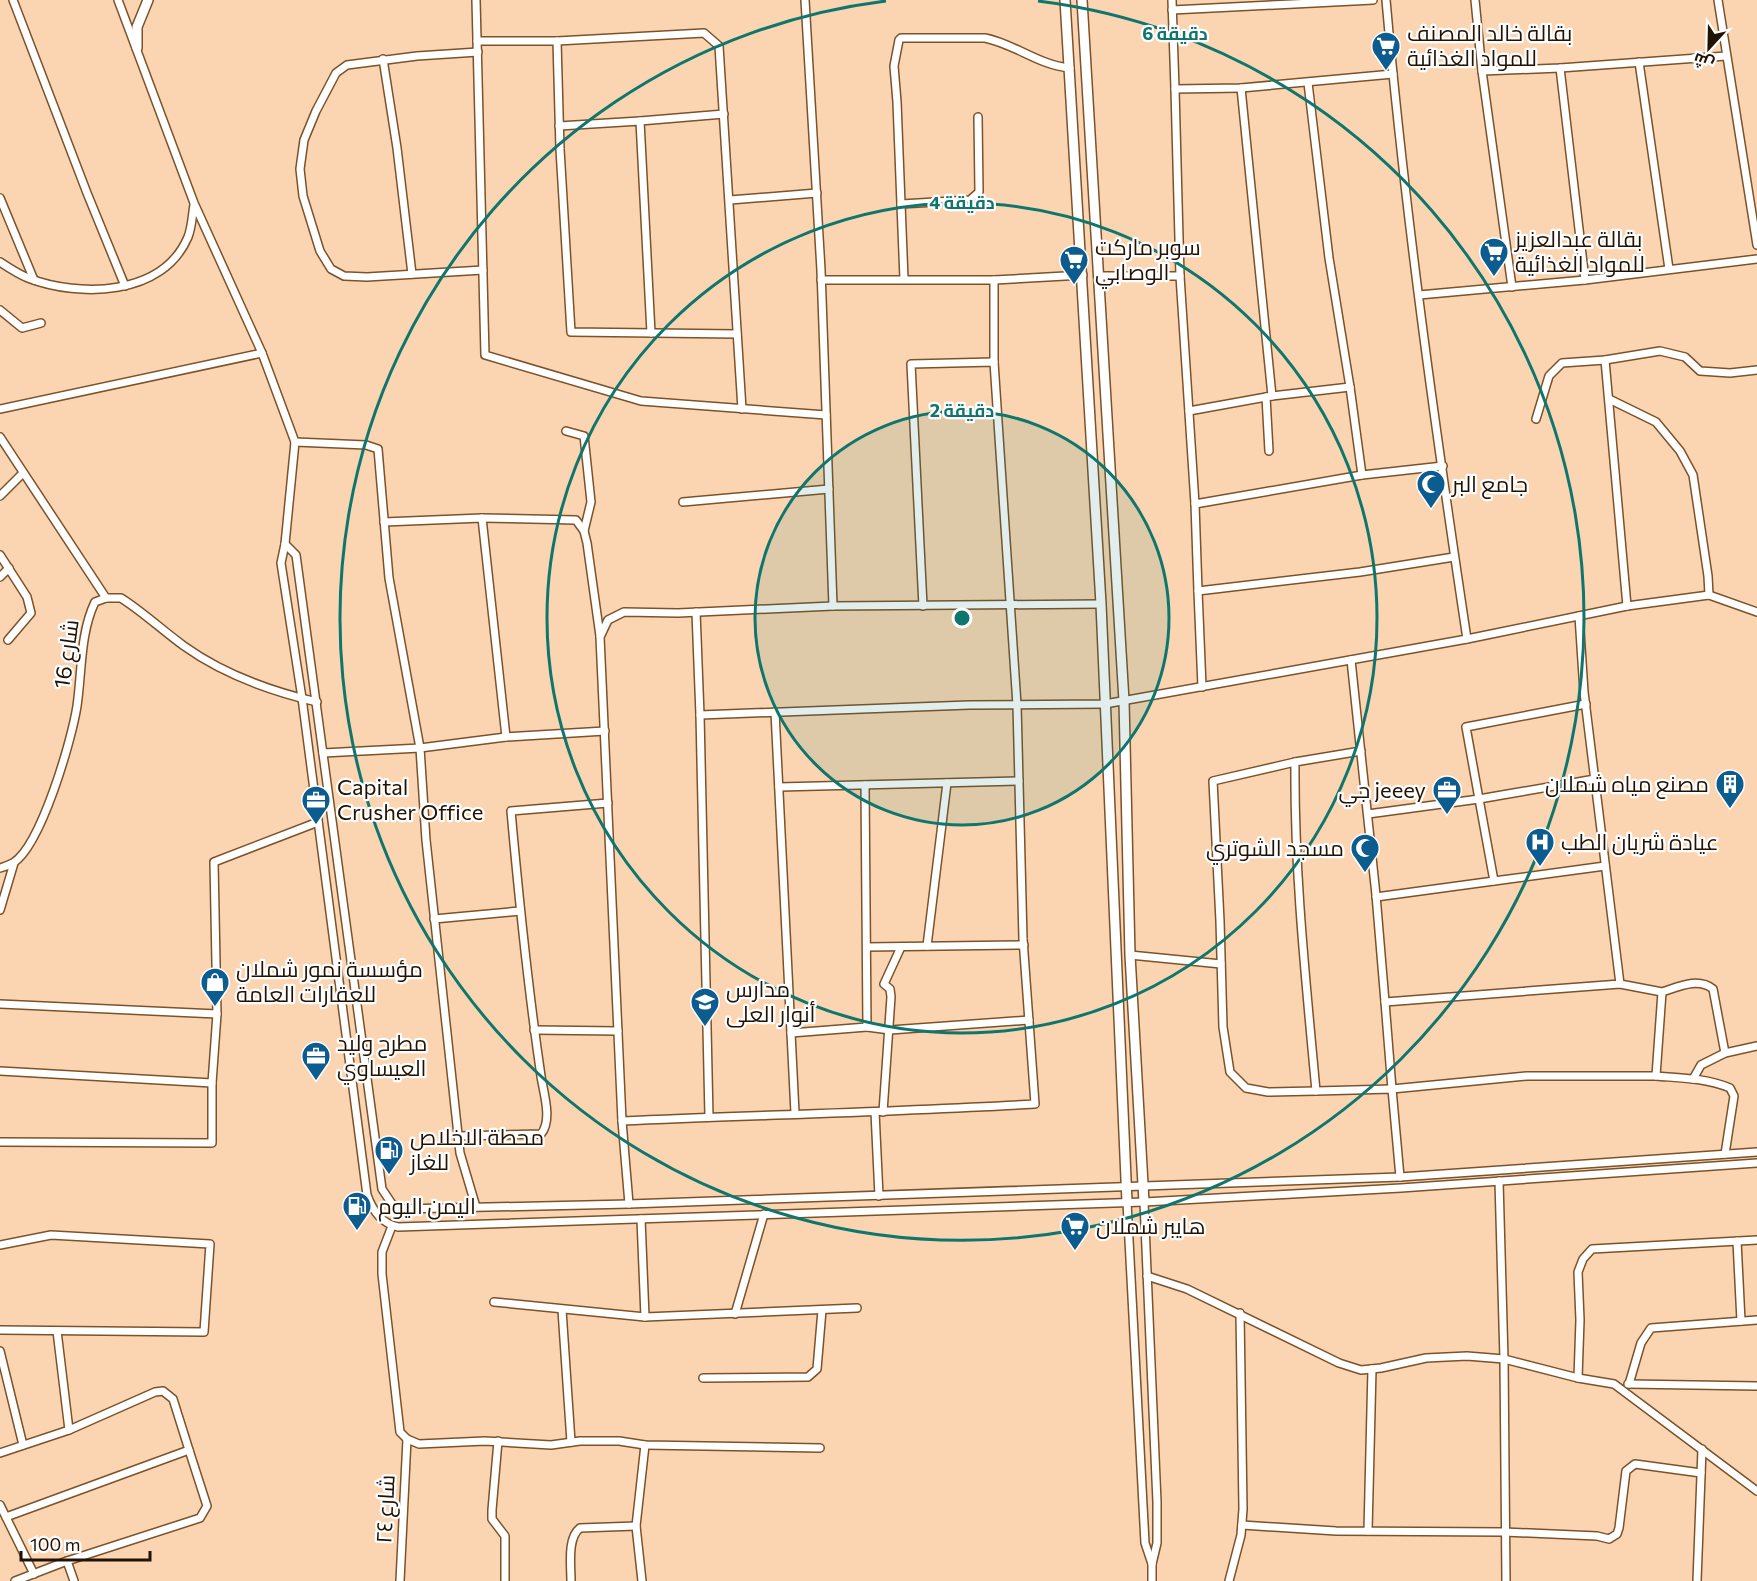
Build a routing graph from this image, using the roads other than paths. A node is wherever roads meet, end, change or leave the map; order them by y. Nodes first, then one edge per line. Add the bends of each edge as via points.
1 (13, 0) edge
2 (118, 0) edge
3 (148, 0) edge
4 (476, 0) edge
5 (805, 0) edge
6 (1065, 0) edge
7 (1082, 0) edge
8 (1172, 0) edge
9 (1372, 0) edge
10 (1386, 0) edge
11 (1475, 0) edge
12 (1718, 0) edge
13 (1172, 10) junction
14 (477, 41) junction
15 (557, 41) junction
16 (136, 48) junction
17 (478, 52) junction
18 (1726, 56) junction
19 (383, 59) junction
20 (1639, 62) junction
21 (1070, 68) junction
22 (1560, 68) junction
23 (1482, 70) junction
24 (1393, 74) junction
25 (1308, 83) junction
26 (1240, 88) junction
27 (1174, 89) junction
28 (724, 114) junction
29 (978, 117) dead end
30 (640, 122) junction
31 (559, 126) junction
32 (816, 193) junction
33 (0, 198) edge
34 (730, 200) junction
35 (194, 203) junction
36 (901, 204) junction
37 (1757, 245) edge
38 (1757, 259) edge
39 (0, 262) edge
40 (1669, 269) junction
41 (483, 270) junction
42 (412, 274) junction
43 (1083, 276) junction
44 (1098, 276) junction
45 (1180, 276) junction
46 (904, 279) junction
47 (34, 280) junction
48 (821, 280) junction
49 (994, 280) junction
50 (1585, 280) junction
51 (125, 286) junction
52 (1512, 287) junction
53 (1419, 295) junction
54 (0, 310) edge
55 (41, 323) dead end
56 (651, 333) junction
57 (737, 334) junction
58 (262, 353) junction
59 (1605, 360) junction
60 (994, 362) junction
61 (1757, 370) edge
62 (1350, 387) junction
63 (1269, 397) junction
64 (1609, 399) junction
65 (0, 409) edge
66 (742, 409) junction
67 (1189, 411) junction
68 (826, 415) junction
69 (1536, 419) dead end
70 (566, 431) dead end
71 (0, 437) edge
72 (295, 442) junction
73 (1269, 451) dead end
74 (1443, 466) junction
75 (22, 473) junction
76 (1362, 475) junction
77 (829, 489) junction
78 (0, 496) edge
79 (683, 502) dead end
80 (1195, 504) junction
81 (482, 518) junction
82 (384, 522) junction
83 (584, 531) junction
84 (285, 544) junction
85 (0, 555) edge
86 (1454, 557) junction
87 (9, 568) junction
88 (0, 577) edge
89 (1198, 591) junction
90 (1709, 595) junction
91 (106, 598) junction
92 (1101, 604) junction
93 (1010, 605) junction
94 (833, 606) junction
95 (923, 606) junction
96 (1627, 606) junction
97 (696, 612) junction
98 (1757, 612) edge
99 (1579, 616) junction
100 (600, 637) junction
101 (1467, 639) junction
102 (8, 640) dead end
103 (1352, 660) junction
104 (1202, 687) junction
105 (302, 698) junction
106 (1124, 701) junction
107 (316, 702) junction
108 (1105, 704) junction
109 (1586, 704) junction
110 (1017, 705) junction
111 (775, 712) junction
112 (700, 715) junction
113 (605, 731) junction
114 (506, 737) junction
115 (420, 748) junction
116 (1361, 751) junction
117 (323, 753) junction
118 (1295, 762) junction
119 (1595, 779) junction
120 (1019, 781) junction
121 (947, 783) junction
122 (865, 785) junction
123 (778, 787) junction
124 (1479, 799) junction
125 (608, 803) junction
126 (1368, 814) junction
127 (318, 822) junction
128 (14, 863) junction
129 (1605, 866) junction
130 (0, 868) edge
131 (1494, 881) junction
132 (1376, 897) junction
133 (0, 910) edge
134 (520, 911) junction
135 (434, 919) junction
136 (1024, 945) junction
137 (927, 946) junction
138 (867, 947) junction
139 (902, 947) junction
140 (1130, 955) junction
141 (1221, 964) junction
142 (1620, 984) junction
143 (1662, 992) junction
144 (1385, 1002) junction
145 (0, 1004) edge
146 (217, 1014) junction
147 (1029, 1020) junction
148 (867, 1027) junction
149 (534, 1030) junction
150 (890, 1030) junction
151 (618, 1031) junction
152 (791, 1033) junction
153 (1757, 1046) edge
154 (1725, 1053) junction
155 (0, 1071) edge
156 (1656, 1076) junction
157 (1693, 1079) junction
158 (212, 1083) junction
159 (1392, 1089) junction
160 (1316, 1092) junction
161 (875, 1112) junction
162 (883, 1112) junction
163 (795, 1113) junction
164 (709, 1117) junction
165 (622, 1121) junction
166 (458, 1136) junction
167 (0, 1142) edge
168 (1757, 1152) edge
169 (1725, 1154) junction
170 (1757, 1163) edge
171 (1400, 1177) junction
172 (1499, 1181) junction
173 (1143, 1185) junction
174 (1125, 1186) junction
175 (879, 1196) junction
176 (1127, 1202) junction
177 (1144, 1202) junction
178 (629, 1204) junction
179 (476, 1207) junction
180 (764, 1214) junction
181 (641, 1219) junction
182 (392, 1226) junction
183 (1757, 1240) edge
184 (1737, 1241) junction
185 (0, 1245) edge
186 (1147, 1276) junction
187 (494, 1302) dead end
188 (856, 1308) dead end
189 (562, 1310) junction
190 (822, 1310) junction
191 (1240, 1313) junction
192 (735, 1314) junction
193 (645, 1317) junction
194 (1757, 1320) edge
195 (1741, 1321) junction
196 (0, 1330) edge
197 (57, 1331) junction
198 (0, 1351) edge
199 (1504, 1359) junction
200 (1372, 1369) junction
201 (1578, 1377) junction
202 (703, 1378) dead end
203 (1614, 1384) junction
204 (1629, 1384) junction
205 (1757, 1386) edge
206 (69, 1430) junction
207 (406, 1439) junction
208 (498, 1441) junction
209 (571, 1442) junction
210 (23, 1445) junction
211 (645, 1445) junction
212 (820, 1448) dead end
213 (1702, 1449) junction
214 (189, 1450) junction
215 (0, 1453) edge
216 (1701, 1473) junction
217 (1757, 1491) edge
218 (0, 1505) edge
219 (6, 1517) junction
220 (1242, 1525) junction
221 (636, 1526) junction
222 (1368, 1531) junction
223 (1504, 1532) junction
224 (67, 1562) junction
225 (1152, 1564) junction
226 (34, 1574) junction
227 (15, 1581) edge
228 (74, 1581) edge
229 (400, 1581) edge
230 (506, 1581) edge
231 (571, 1581) edge
232 (642, 1581) edge
233 (1152, 1581) edge
234 (1229, 1581) edge
235 (1506, 1581) edge
236 (1697, 1581) edge

1 - 51 street
2 - 16 street
3 - 16 street via 137,27
4 - 14 street
5 - 32 street
6 - 21 street
7 - 44 street
8 - 13 street
9 - 13 street
10 - 24 street
11 - 23 street
12 - 18 street
13 - 27 street
14 - 15 street
14 - 17 street
15 - 28 street via 704,33 719,46
15 - 31 street
16 - 35 street
17 - 19 street
17 - 41 street
18 - 20 street
18 - 37 street
19 - 42 street
19 - 42 street via 347,65 336,73 304,140 300,170 303,196 320,251 331,269 344,276
20 - 22 street
20 - 40 street
21 - 36 street via 1054,66 985,38 901,38 894,66
21 - 43 street
22 - 23 street
22 - 50 street
23 - 52 street
24 - 25 street
24 - 53 street
25 - 26 street
25 - 62 street via 1329,258
26 - 27 street
26 - 63 street
27 - 45 street
28 - 30 street
28 - 34 street
29 - 36 street via 976,196 970,200
30 - 31 street
30 - 56 street
31 - 56 street via 571,332
32 - 34 street
32 - 48 street
33 - 47 street
34 - 57 street
35 - 51 street via 188,237 177,255 165,269
35 - 58 street
36 - 46 street
38 - 40 street
39 - 47 street
40 - 50 street
41 - 42 street
41 - 66 street via 485,354 641,401
43 - 49 street
43 - 92 street
44 - 45 street
44 - 106 street
45 - 67 street
46 - 48 street
46 - 49 street
47 - 51 street via 91,289
48 - 68 street
49 - 60 street
50 - 52 street
52 - 53 street
53 - 74 street
54 - 55 street via 22,328
56 - 57 street
57 - 66 street
58 - 65 street
58 - 72 street
59 - 61 street via 1660,351 1686,357 1700,371 1730,374
59 - 64 street
59 - 69 street via 1562,363 1549,376
60 - 93 street
60 - 95 street via 910,364
62 - 63 street
62 - 76 street
63 - 67 street
63 - 73 street
64 - 90 street via 1656,422 1680,451 1693,475
64 - 96 street
66 - 68 street
67 - 80 street
68 - 77 street
70 - 83 street via 584,436 591,502
71 - 75 street
72 - 82 street via 378,449
72 - 84 street
74 - 76 street
74 - 86 street
75 - 78 street
75 - 91 street
76 - 80 street
77 - 79 street
77 - 94 street
80 - 89 street
81 - 82 street
81 - 83 street via 576,520
81 - 114 street
82 - 115 street via 389,578
83 - 100 street
84 - 105 street via 281,563
84 - 107 street via 296,555
85 - 87 street
86 - 89 street
86 - 101 street
87 - 88 street
87 - 102 street via 27,597 31,613
89 - 104 street
90 - 96 street
90 - 98 street
91 - 105 street, شارع 16 via 121,598 203,659 276,691
91 - 128 street, شارع 16 via 95,602 88,616 76,709 63,767 40,822
92 - 93 street
92 - 108 street
93 - 95 street
93 - 110 street
94 - 95 street
94 - 97 street
96 - 99 street
97 - 100 street via 624,612 608,620
97 - 112 street
99 - 101 street
99 - 109 street
100 - 113 street
101 - 103 street
103 - 104 street
103 - 116 street
104 - 106 street
105 - 107 street, شارع 16
105 - 127 street
106 - 108 street
106 - 140 street
107 - 117 street
108 - 110 street
108 - 174 street
109 - 119 street
109 - 124 street via 1466,727
110 - 111 street
110 - 120 street
111 - 112 street
111 - 123 street
112 - 164 street
113 - 114 street
113 - 125 street
114 - 115 street
115 - 117 street
115 - 135 street
116 - 118 street
116 - 126 street
117 - 179 street via 382,1189 392,1204 401,1209
118 - 141 street via 1213,781
118 - 160 street via 1303,954
119 - 124 street
119 - 129 street
120 - 121 street
120 - 136 street
121 - 122 street
121 - 137 street
122 - 123 street
122 - 138 street
123 - 152 street
124 - 126 street
124 - 131 street
125 - 134 street via 511,811
125 - 151 street
126 - 132 street
127 - 146 street via 214,862
127 - 182 street via 367,1195 378,1216
128 - 130 street
128 - 133 street, شارع 16
129 - 131 street
129 - 142 street
131 - 132 street
132 - 144 street
134 - 135 street
134 - 149 street
135 - 166 street
136 - 137 street
136 - 147 street
137 - 139 street
138 - 139 street
138 - 148 street
139 - 150 street via 884,984 890,990
140 - 141 street
140 - 173 street
141 - 160 street via 1222,1027 1230,1072 1246,1088
142 - 143 street
142 - 144 street
143 - 154 street via 1696,982 1713,989
143 - 156 street
144 - 159 street
145 - 146 street
146 - 158 street
147 - 150 street
147 - 162 street via 1035,1104
148 - 150 street
148 - 152 street
149 - 151 street
149 - 166 street via 547,1115 544,1130 541,1134
150 - 162 street
151 - 165 street
152 - 163 street
153 - 154 street
154 - 157 street via 1701,1065
155 - 158 street
156 - 157 street
156 - 159 street via 1527,1076
157 - 169 street via 1719,1083 1730,1088 1734,1096
158 - 167 street via 212,1143
159 - 160 street
159 - 171 street
161 - 162 street
161 - 163 street
161 - 175 street
163 - 164 street
164 - 165 street
165 - 178 street
166 - 179 street
168 - 169 street
169 - 171 street
170 - 172 street
171 - 173 street
172 - 177 street
172 - 199 street
173 - 174 street
173 - 177 street
174 - 175 street
174 - 176 street
175 - 178 street
176 - 177 street
176 - 180 street
176 - 225 street via 1145,1543
177 - 186 street
178 - 179 street
180 - 181 street
180 - 192 street
181 - 182 street
181 - 193 street
182 - 207 street, شارع ٢٤ via 382,1252 382,1274 400,1432
183 - 184 street
184 - 195 street
184 - 201 street via 1592,1249 1578,1272
185 - 197 street via 51,1236 210,1244 204,1332
186 - 191 street
186 - 225 street via 1157,1533
187 - 189 street
188 - 190 street
189 - 193 street
189 - 209 street
190 - 192 street
190 - 202 street via 817,1369 808,1377
191 - 200 street via 1339,1363
191 - 220 street
192 - 193 street
194 - 195 street
195 - 204 street via 1651,1328 1641,1343
196 - 197 street
197 - 206 street
198 - 210 street
199 - 200 street via 1426,1358
199 - 201 street
199 - 223 street
200 - 222 street
201 - 203 street
203 - 204 street
203 - 213 street
204 - 205 street
206 - 210 street
206 - 214 street via 163,1391 172,1399
207 - 208 street via 419,1444
207 - 229 street, شارع ٢٤
208 - 209 street via 551,1445
208 - 230 street via 492,1519 505,1536
209 - 211 street
210 - 215 street
211 - 212 street
211 - 221 street
213 - 216 street
213 - 217 street
214 - 219 street
214 - 224 street via 207,1506 200,1518
216 - 223 street via 1630,1466 1614,1538
216 - 236 street
218 - 219 street
219 - 226 street
220 - 222 street
220 - 234 street
221 - 231 street via 576,1531 572,1537
221 - 232 street
222 - 223 street
223 - 235 street
224 - 226 street
224 - 228 street
225 - 233 street
226 - 227 street

